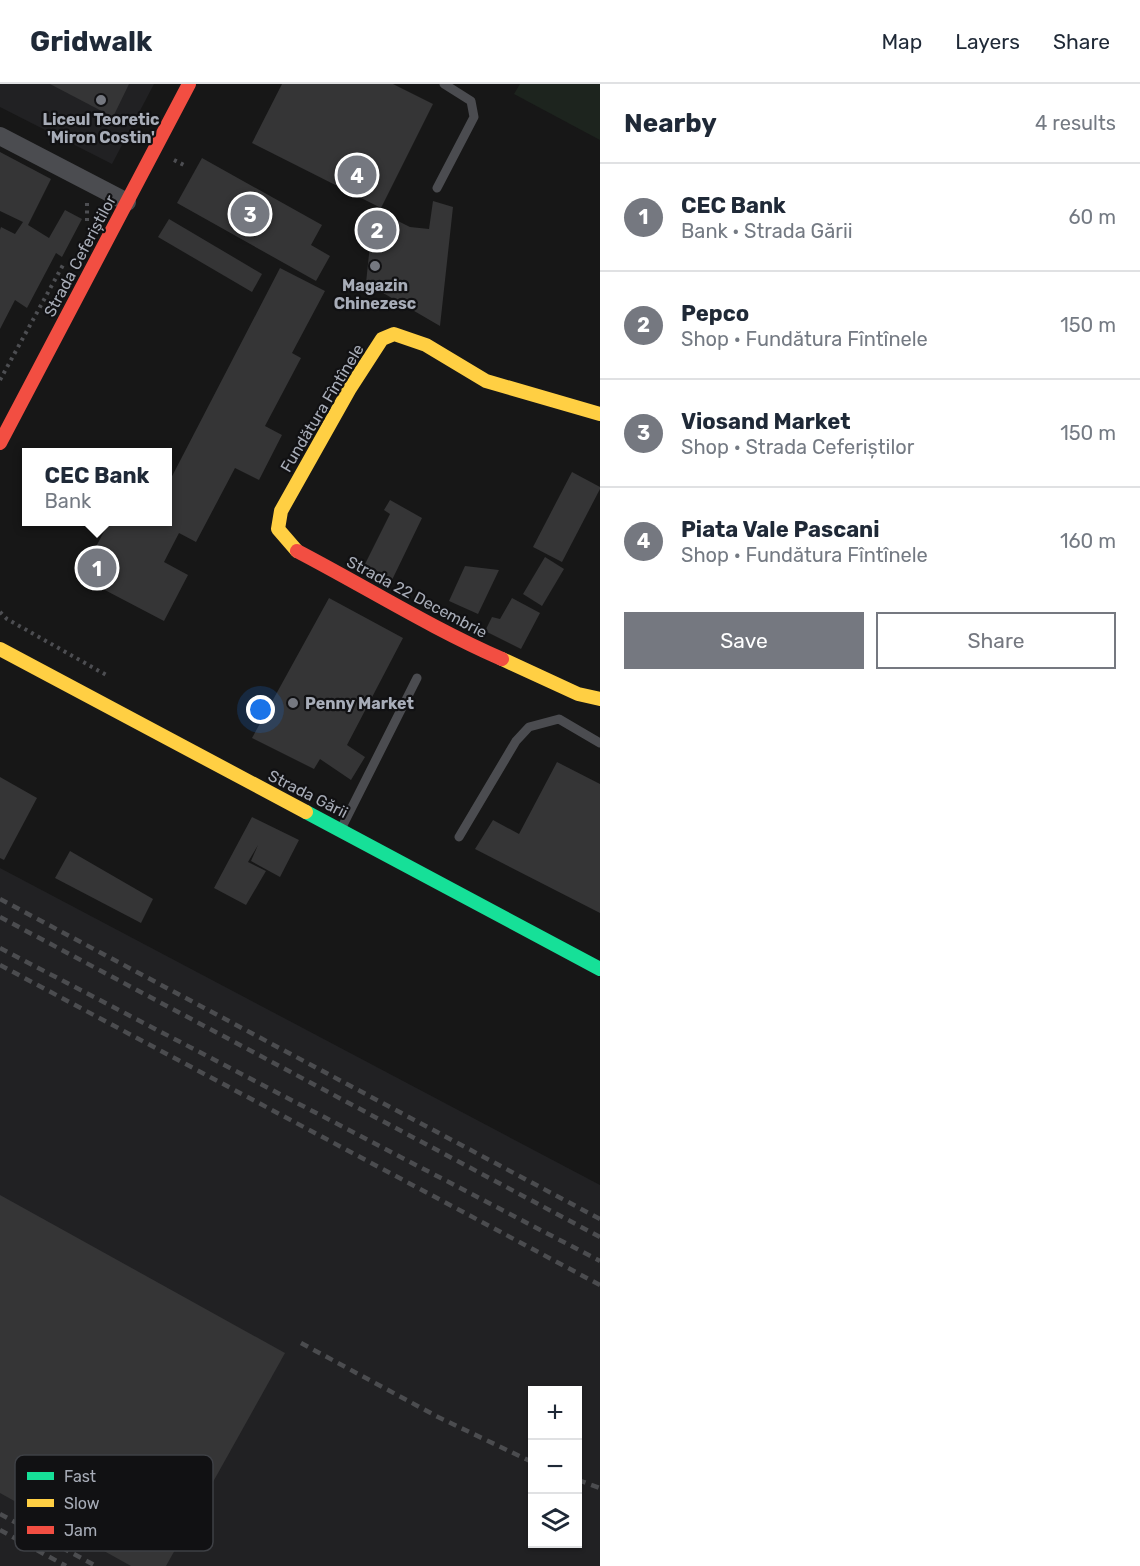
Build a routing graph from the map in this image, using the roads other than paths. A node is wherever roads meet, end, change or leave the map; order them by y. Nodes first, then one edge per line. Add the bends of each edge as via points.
1 (189, 84) edge
2 (444, 84) edge
3 (0, 136) edge
4 (437, 188) dead end
5 (127, 202) junction
6 (600, 414) edge
7 (0, 443) edge
8 (282, 511) joint
9 (0, 649) edge
10 (417, 678) dead end
11 (600, 699) edge
12 (600, 742) edge
13 (341, 829) junction
14 (459, 837) dead end
15 (600, 969) edge

1 - 5 street, Strada Ceferiștilor
2 - 4 lane via 471,100 474,117
3 - 5 street
5 - 7 street, Strada Ceferiștilor
6 - 8 street, Fundătura Fîntînele via 486,381 426,345 394,334 382,339 349,390
8 - 11 street, Strada 22 Decembrie via 278,529 300,554 441,632 578,694
9 - 13 street, Strada Gării
10 - 13 lane
12 - 14 lane via 559,719 529,727 516,741
13 - 15 street, Strada Gării

